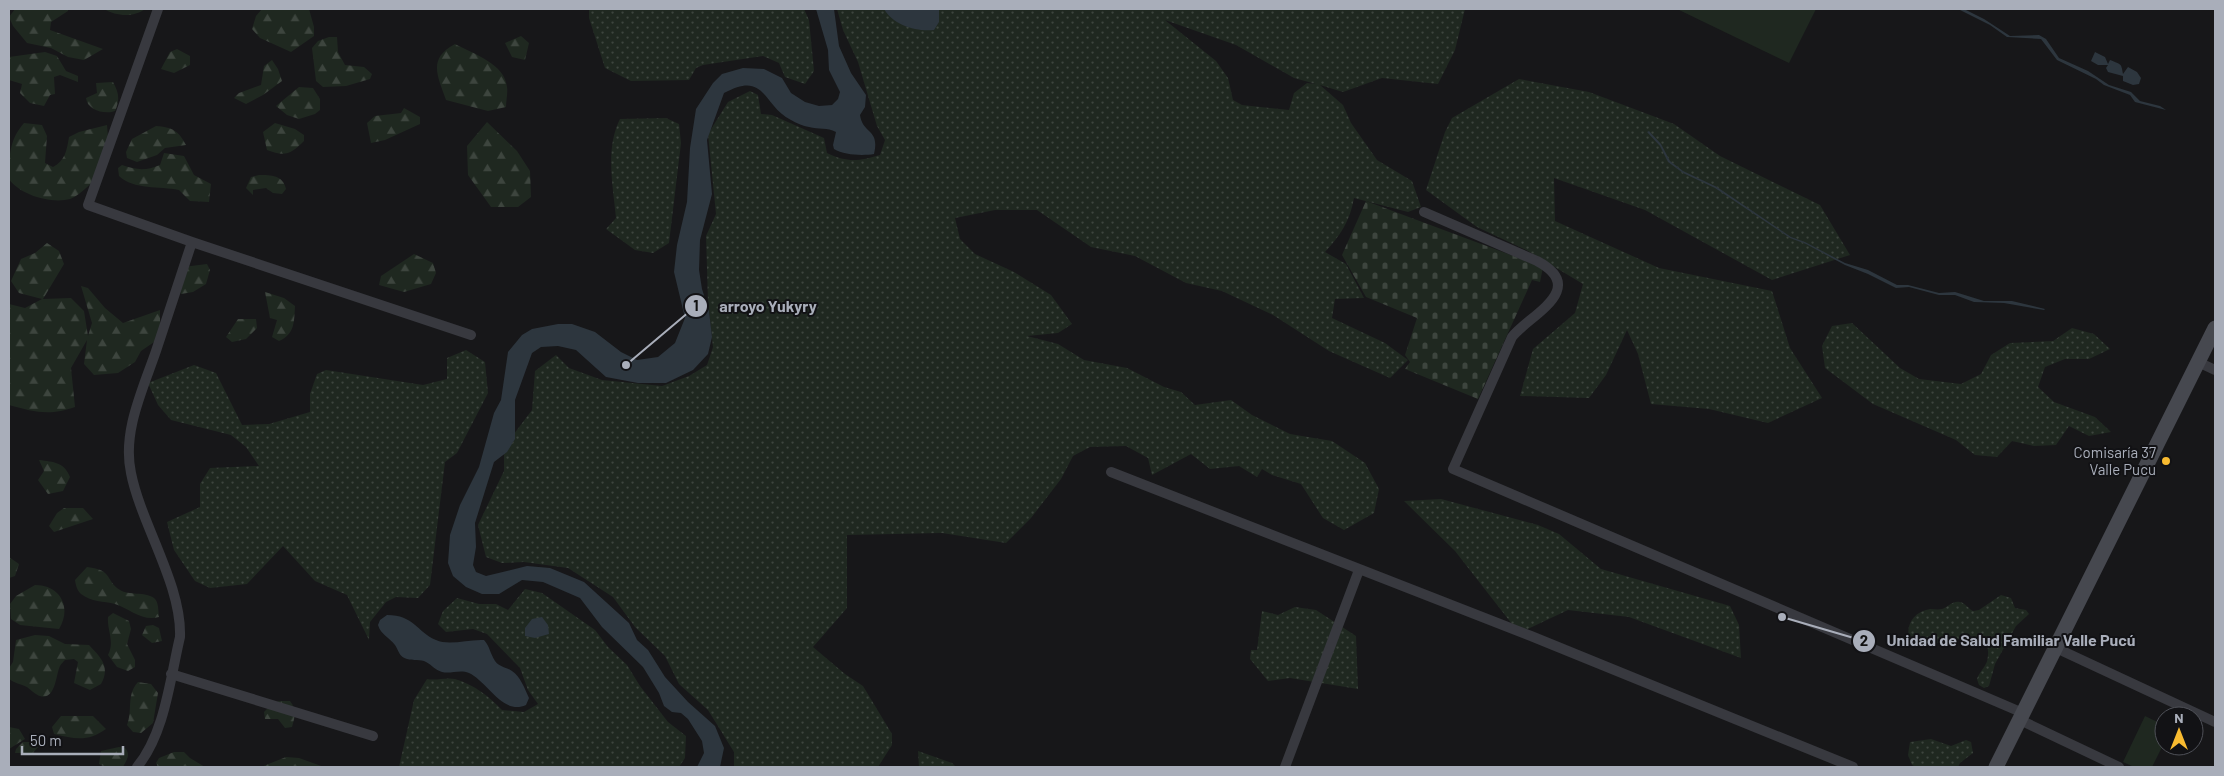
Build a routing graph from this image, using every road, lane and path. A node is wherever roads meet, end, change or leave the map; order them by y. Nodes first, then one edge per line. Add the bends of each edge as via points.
1 (158, 9) edge
2 (1424, 212) dead end
3 (192, 242) junction
4 (2215, 328) edge
5 (471, 335) dead end
6 (2198, 362) junction
7 (2215, 370) edge
8 (1111, 472) dead end
9 (1359, 570) junction
10 (2056, 648) junction
11 (171, 674) junction
12 (2021, 716) junction
13 (2215, 722) edge
14 (373, 736) dead end
15 (137, 767) edge
16 (1285, 767) edge
17 (1853, 767) edge
18 (1996, 767) edge
19 (2119, 767) edge

1 - 3 street via 88,206
2 - 12 street via 1537,261 1553,272 1556,282 1554,296 1545,309 1512,337 1453,469
3 - 5 street
3 - 11 street via 136,412 128,454 135,489 179,614 180,636
4 - 6 main road
6 - 7 street
6 - 10 main road
8 - 9 street
9 - 16 street
9 - 17 street
10 - 12 main road
10 - 13 street
11 - 14 street
11 - 15 street via 157,734 148,754
12 - 18 main road
12 - 19 street

